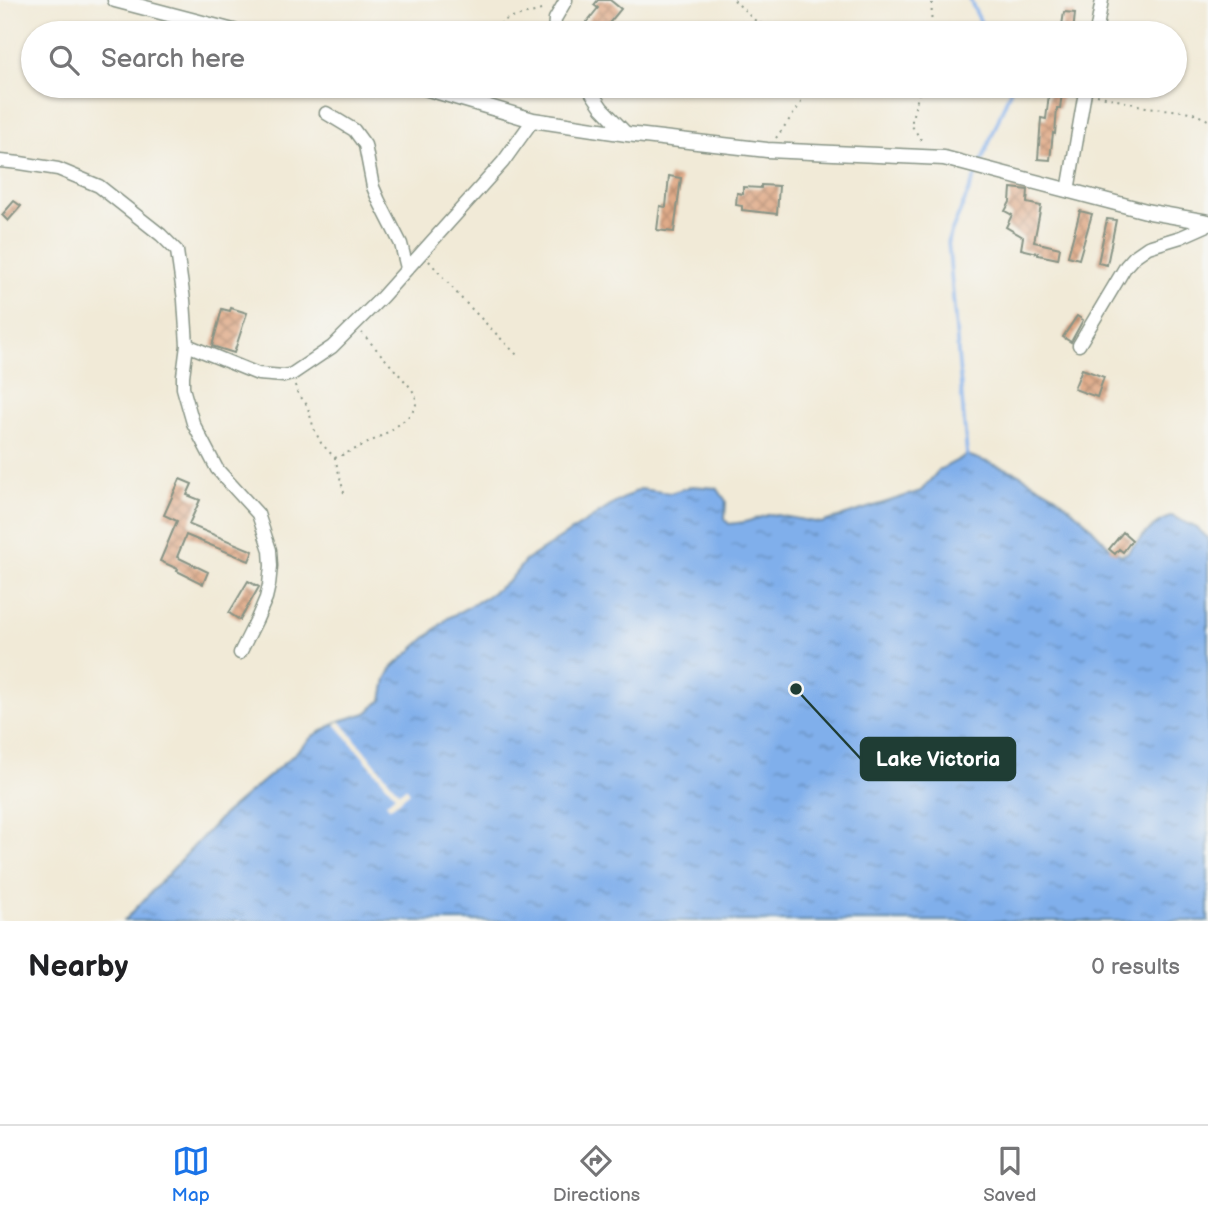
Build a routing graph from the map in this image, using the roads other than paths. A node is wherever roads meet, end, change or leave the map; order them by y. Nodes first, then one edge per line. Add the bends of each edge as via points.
1 (115, 0) edge
2 (1102, 0) edge
3 (565, 2) edge
4 (196, 21) edge
5 (555, 21) edge
6 (1098, 21) edge
7 (459, 98) edge
8 (595, 98) edge
9 (1084, 98) edge
10 (326, 113) dead end
11 (533, 120) junction
12 (627, 134) junction
13 (0, 161) edge
14 (1068, 191) junction
15 (1208, 223) edge
16 (407, 268) junction
17 (187, 345) junction
18 (1079, 345) dead end
19 (240, 653) dead end

1 - 4 street
2 - 6 street
3 - 5 street
7 - 11 street
8 - 12 street
9 - 14 street
10 - 16 street via 362,139 373,187 401,244
11 - 12 street
11 - 16 street via 503,162
12 - 14 street via 766,150 944,158
13 - 17 street via 58,169 99,186 177,251
14 - 15 street
15 - 18 street via 1135,256
16 - 17 street via 332,347 292,374 258,374
17 - 19 street via 183,388 193,423 217,469 258,514 270,550 270,585

